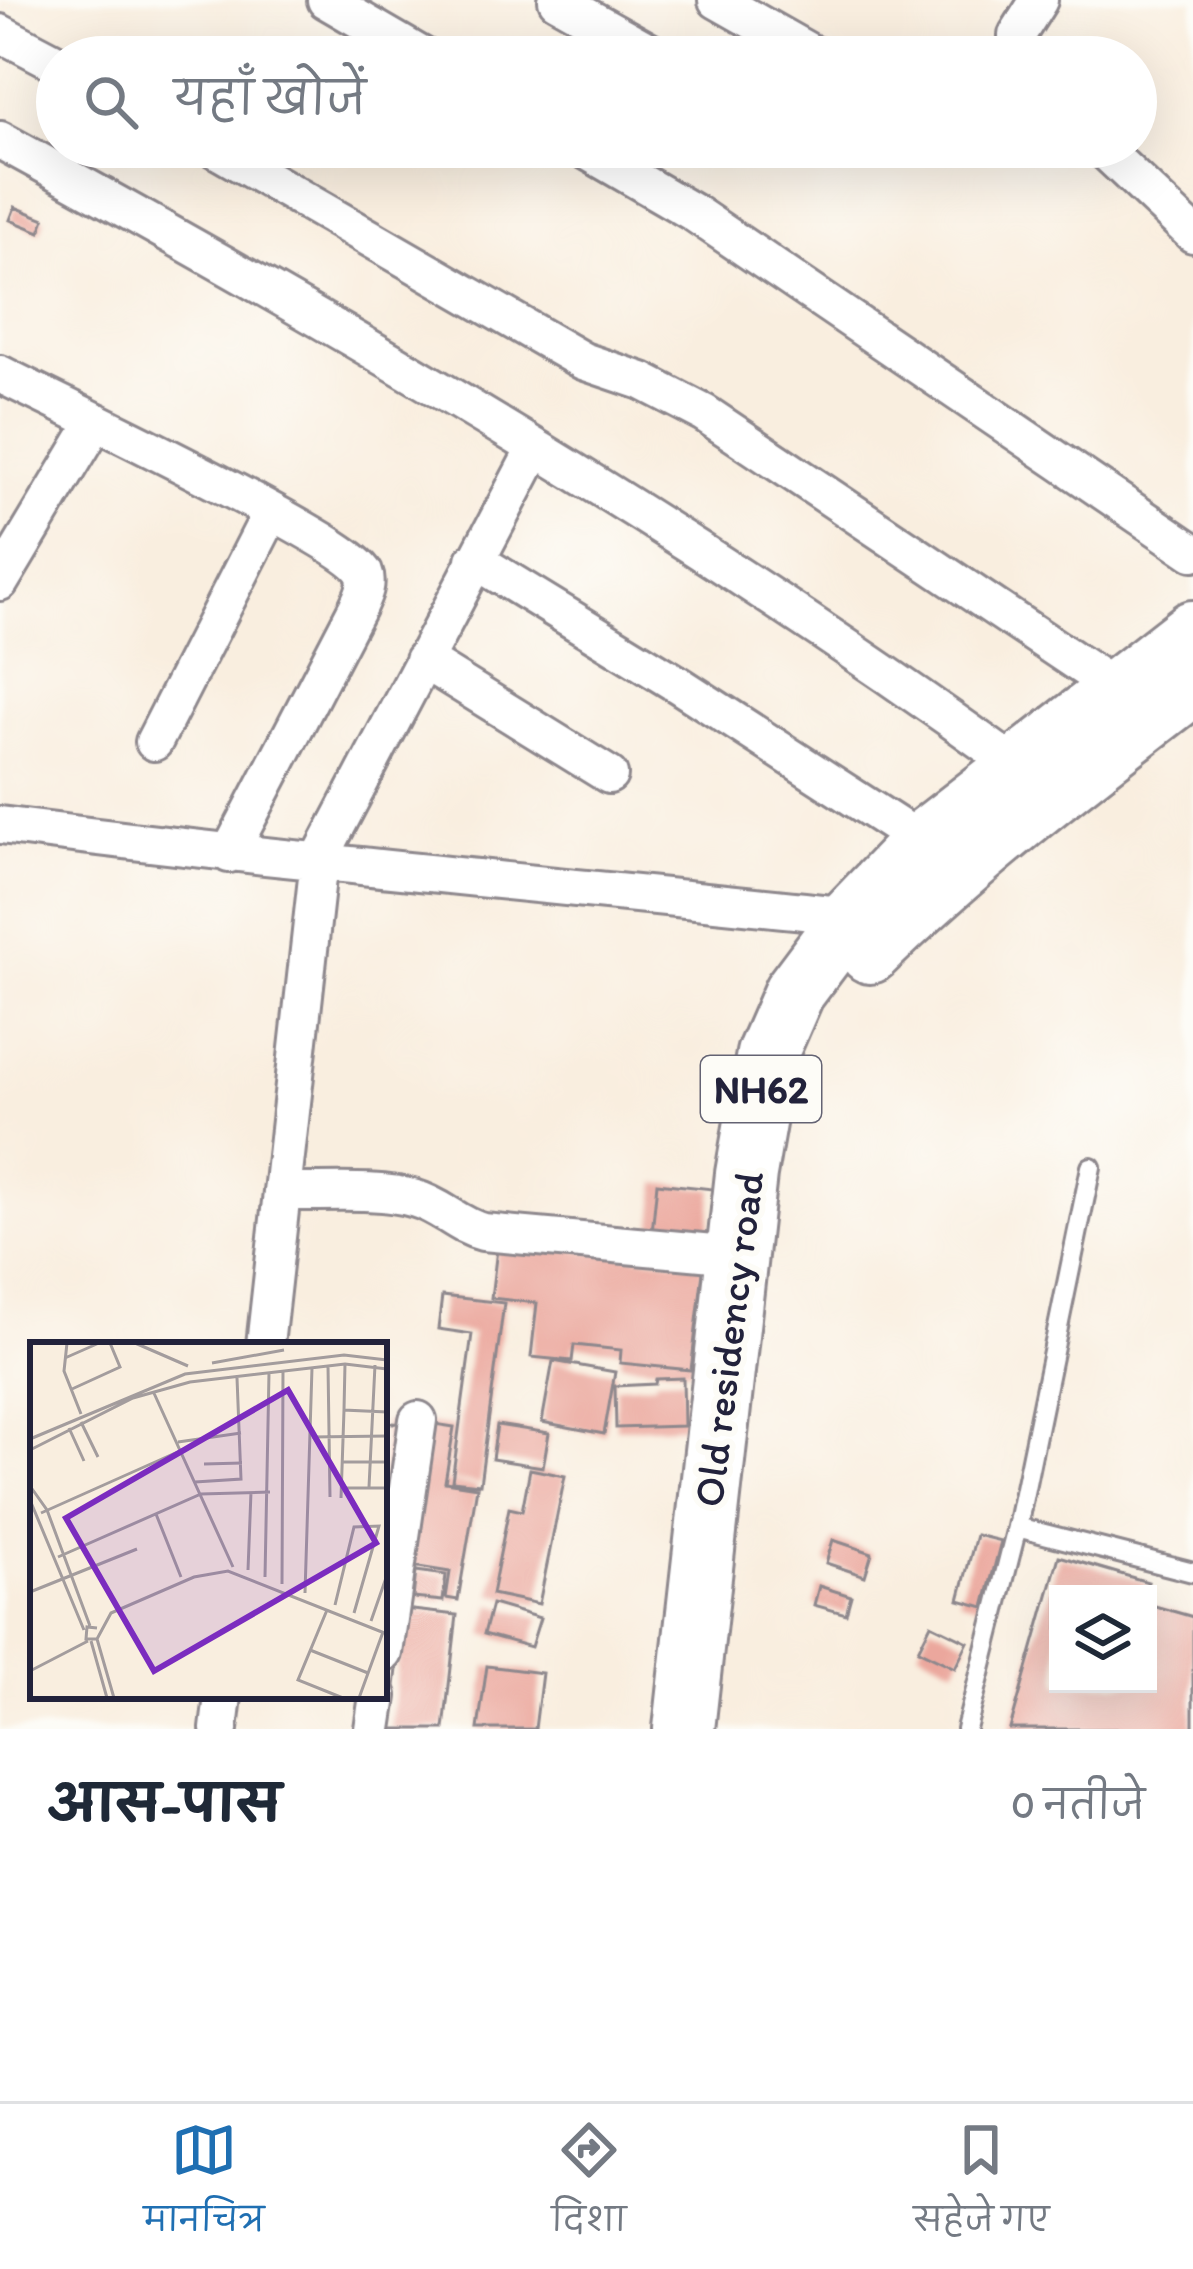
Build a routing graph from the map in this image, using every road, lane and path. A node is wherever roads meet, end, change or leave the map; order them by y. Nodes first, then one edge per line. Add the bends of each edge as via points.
1 (557, 0) edge
2 (718, 0) edge
3 (1039, 0) edge
4 (349, 6) edge
5 (761, 12) edge
6 (0, 32) edge
7 (393, 36) edge
8 (621, 36) edge
9 (791, 36) edge
10 (1017, 36) edge
11 (36, 52) edge
12 (0, 140) edge
13 (36, 160) edge
14 (51, 168) edge
15 (248, 168) edge
16 (616, 168) edge
17 (1123, 168) edge
18 (1193, 234) edge
19 (0, 374) edge
20 (96, 422) junction
21 (535, 449) junction
22 (271, 513) junction
23 (1193, 552) edge
24 (476, 560) junction
25 (0, 582) edge
26 (1193, 631) edge
27 (422, 660) junction
28 (1193, 685) edge
29 (1118, 690) junction
30 (154, 742) dead end
31 (1019, 769) junction
32 (609, 776) dead end
33 (0, 825) edge
34 (922, 842) junction
35 (229, 854) junction
36 (319, 860) junction
37 (851, 916) junction
38 (1091, 1167) dead end
39 (284, 1192) junction
40 (736, 1255) junction
41 (266, 1342) edge
42 (418, 1420) dead end
43 (1017, 1527) junction
44 (1193, 1572) edge
45 (387, 1632) edge
46 (223, 1699) edge
47 (378, 1699) edge
48 (219, 1729) edge
49 (373, 1729) edge
50 (684, 1729) edge
51 (719, 1729) edge
52 (966, 1729) edge

1 - 8 street
2 - 5 street
3 - 10 street
4 - 7 street
5 - 9 street
6 - 11 street
12 - 13 street
14 - 21 street
15 - 29 street via 583,361 704,413
16 - 23 street
17 - 18 street
19 - 20 street
20 - 22 street
20 - 25 street
21 - 24 street
21 - 31 street via 861,654
22 - 30 street
22 - 35 street via 344,553 366,586
24 - 27 street
24 - 34 street
26 - 29 highway, Old residency road / NH62
27 - 32 street
27 - 36 street
28 - 51 highway, Old residency road / NH62 via 926,899 862,961 803,1070 780,1182
29 - 31 highway, Old residency road / NH62
31 - 34 highway, Old residency road / NH62
33 - 35 street
34 - 37 highway, Old residency road / NH62
35 - 36 street
36 - 37 street
36 - 39 street
37 - 40 highway, Old residency road / NH62 via 794,992 767,1054
38 - 43 lane
39 - 40 street via 405,1196 484,1232
39 - 41 street
40 - 50 highway, Old residency road / NH62
42 - 45 street
43 - 44 lane
43 - 52 lane
46 - 48 street
47 - 49 street

